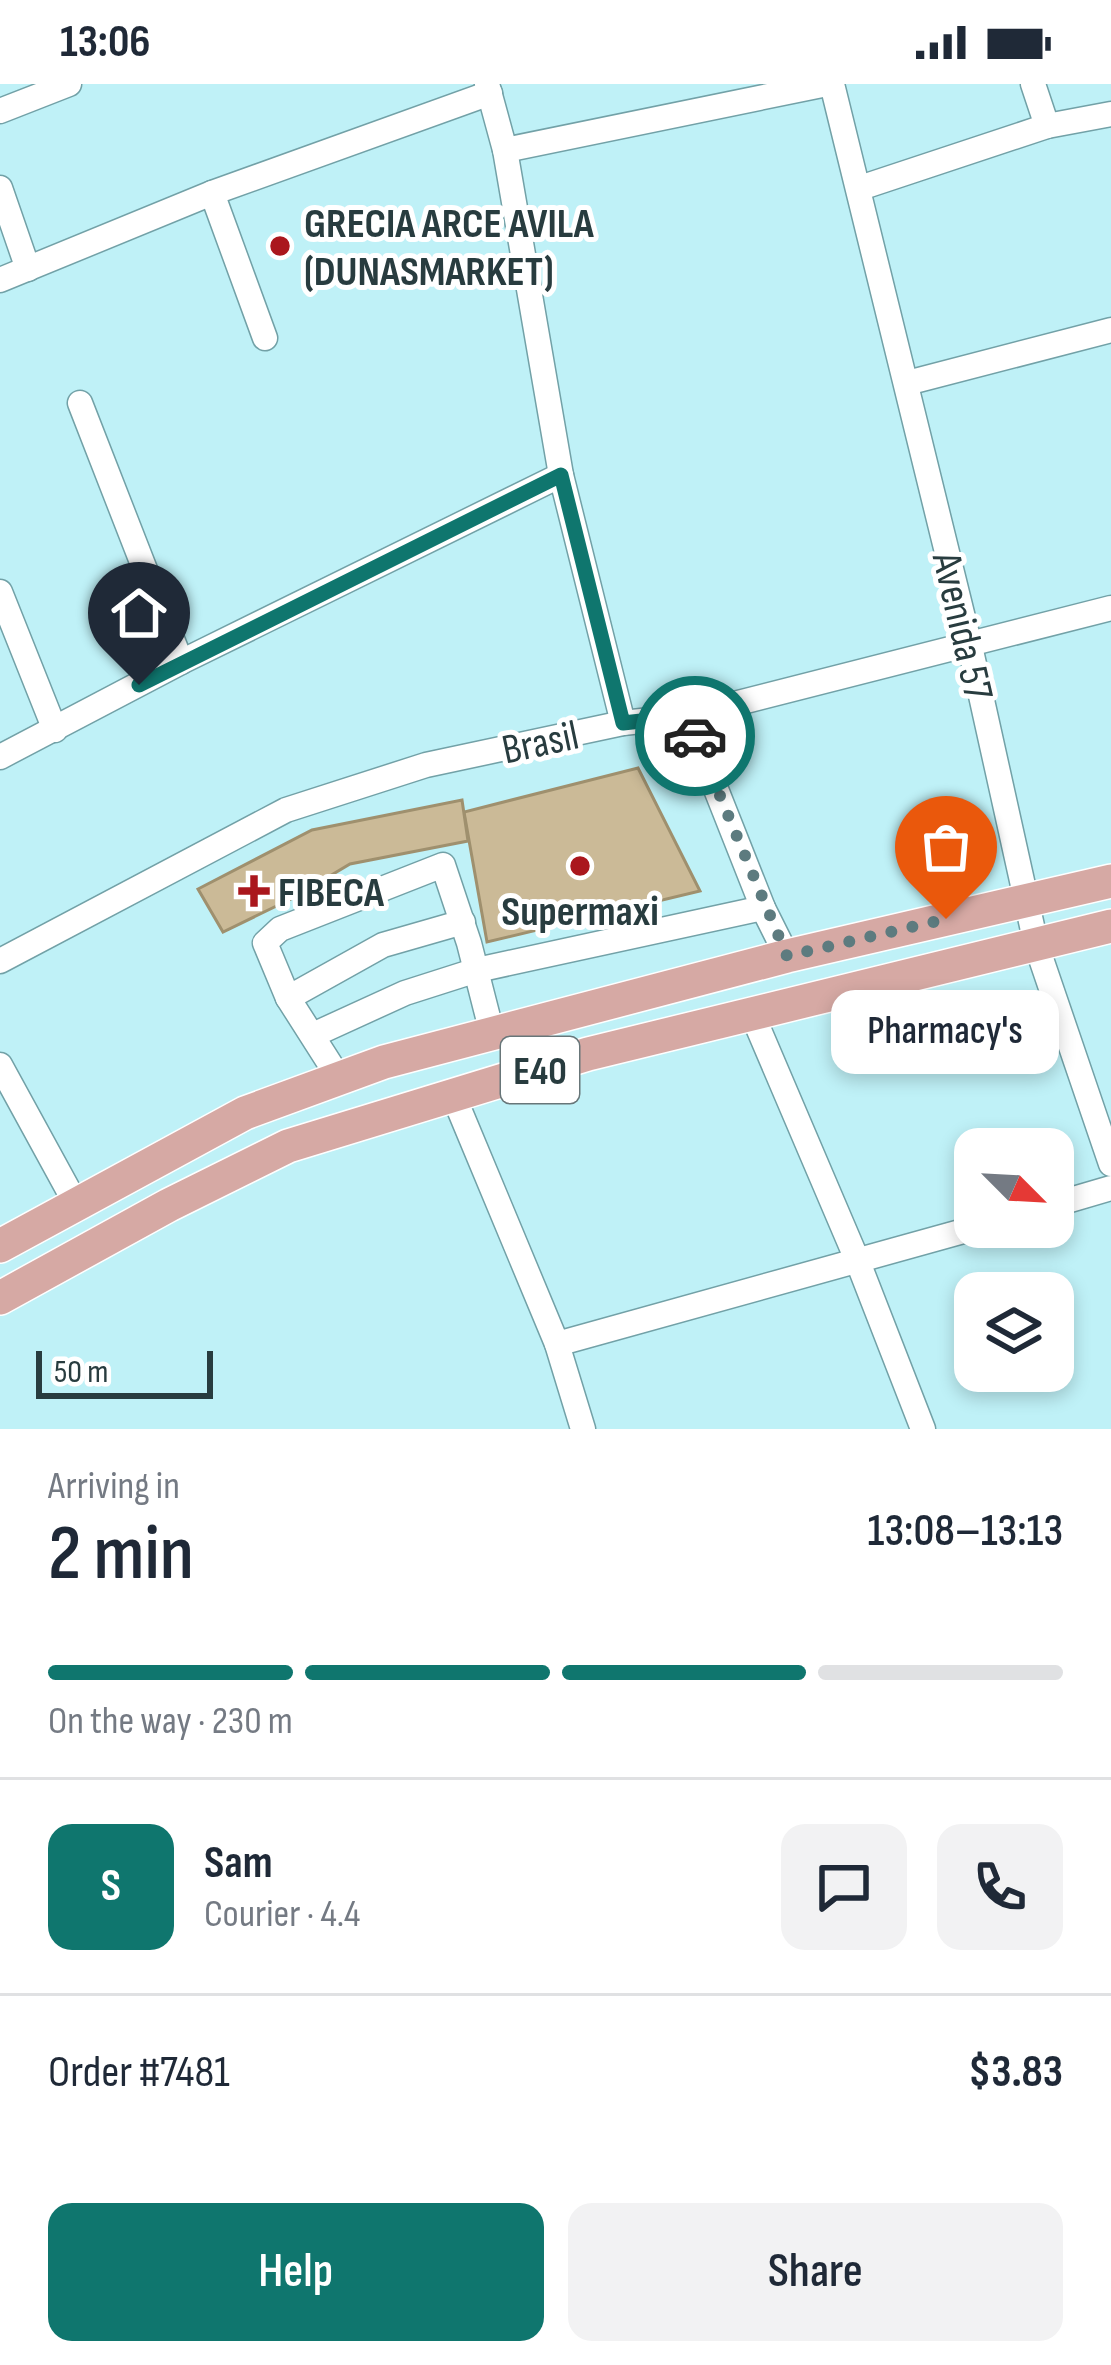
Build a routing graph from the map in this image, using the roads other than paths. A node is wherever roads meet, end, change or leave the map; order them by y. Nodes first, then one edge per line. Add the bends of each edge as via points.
1 (69, 84) edge
2 (830, 84) edge
3 (1034, 84) edge
4 (488, 88) edge
5 (0, 111) edge
6 (1111, 114) edge
7 (1047, 126) junction
8 (505, 150) junction
9 (0, 188) edge
10 (860, 188) junction
11 (212, 193) junction
12 (28, 269) junction
13 (0, 280) edge
14 (1111, 330) edge
15 (266, 338) dead end
16 (907, 382) junction
17 (80, 403) dead end
18 (561, 475) junction
19 (0, 592) edge
20 (1111, 608) edge
21 (970, 646) junction
22 (181, 662) junction
23 (687, 716) junction
24 (623, 723) junction
25 (55, 730) junction
26 (0, 758) edge
27 (1111, 881) edge
28 (1026, 901) junction
29 (764, 908) junction
30 (463, 922) junction
31 (1111, 926) edge
32 (1036, 944) junction
33 (787, 956) junction
34 (0, 961) edge
35 (477, 970) junction
36 (288, 998) junction
37 (753, 1016) junction
38 (492, 1033) junction
39 (313, 1035) junction
40 (0, 1064) edge
41 (339, 1078) junction
42 (454, 1097) junction
43 (1111, 1164) edge
44 (1111, 1188) edge
45 (1074, 1199) edge
46 (76, 1204) junction
47 (954, 1234) edge
48 (0, 1246) edge
49 (858, 1262) junction
50 (0, 1298) edge
51 (557, 1344) junction
52 (583, 1429) edge
53 (923, 1429) edge

1 - 5 street
2 - 8 street
2 - 10 street, Avenida 57
3 - 7 street
4 - 8 street
4 - 11 street
6 - 7 street
7 - 10 street
8 - 18 street
9 - 12 street
10 - 16 street, Avenida 57
11 - 12 street
11 - 15 street
12 - 13 street
14 - 16 street
16 - 21 street, Avenida 57
17 - 22 street
18 - 22 street
18 - 24 street
19 - 25 street
20 - 21 street, Brasil
21 - 23 street, Brasil
21 - 28 street, Avenida 57
22 - 25 street
23 - 24 street, Brasil
23 - 29 street
24 - 34 street, Brasil via 426,765 286,810
25 - 26 street
27 - 28 main road, E40
28 - 32 street, Avenida 57
28 - 33 main road, E40
29 - 33 street
29 - 35 street
30 - 35 street
30 - 36 street via 382,945
30 - 36 street via 443,865 280,929 265,943
31 - 32 main road, E40
32 - 37 main road, E40
32 - 43 street, Avenida 57
33 - 38 main road, E40
35 - 38 street
35 - 39 street
36 - 39 street
37 - 42 main road, E40 via 588,1054
37 - 49 street
38 - 41 main road, E40
39 - 41 street
40 - 46 street
41 - 46 main road, E40 via 245,1113
42 - 50 main road, E40 via 288,1146
42 - 51 street
44 - 45 street
46 - 48 main road, E40
47 - 49 street
49 - 51 street
49 - 53 street
51 - 52 street

